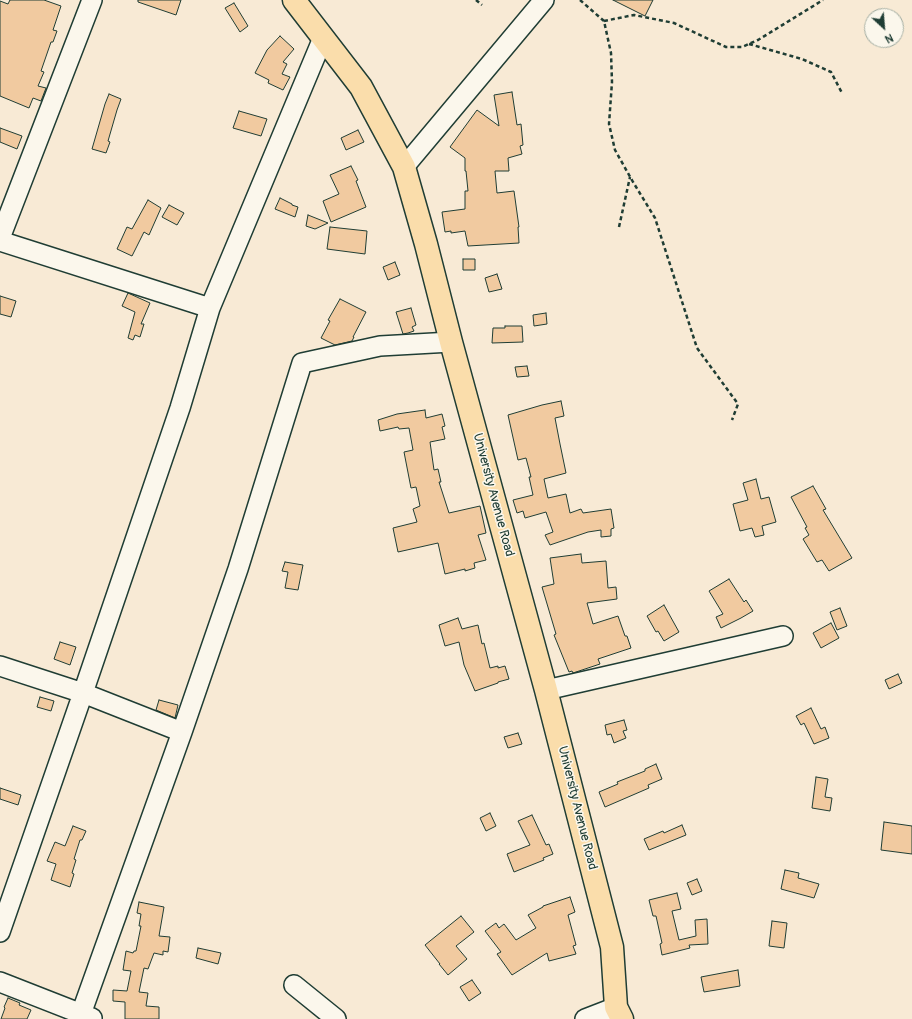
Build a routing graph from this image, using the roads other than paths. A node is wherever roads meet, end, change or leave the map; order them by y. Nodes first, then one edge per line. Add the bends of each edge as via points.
1 (92, 0) edge
2 (294, 0) edge
3 (544, 0) edge
4 (323, 38) junction
5 (404, 167) junction
6 (0, 238) edge
7 (0, 241) edge
8 (210, 308) junction
9 (451, 342) junction
10 (783, 636) dead end
11 (0, 666) edge
12 (546, 690) junction
13 (83, 693) junction
14 (182, 732) junction
15 (0, 932) edge
16 (0, 982) edge
17 (294, 986) dead end
18 (619, 1013) edge
19 (87, 1017) edge
20 (336, 1019) edge
21 (585, 1019) edge

1 - 6 street
2 - 4 main road, University Avenue Road
3 - 5 street
4 - 5 main road, University Avenue Road via 361,88
4 - 8 street
5 - 9 main road, University Avenue Road
7 - 8 street
8 - 13 street via 180,408
9 - 12 main road, University Avenue Road
9 - 14 street via 380,346 302,363 238,569
10 - 12 street
11 - 13 street
12 - 18 main road, University Avenue Road via 612,947
13 - 14 street
13 - 15 street
14 - 19 street
16 - 19 street
17 - 20 street
18 - 21 street

